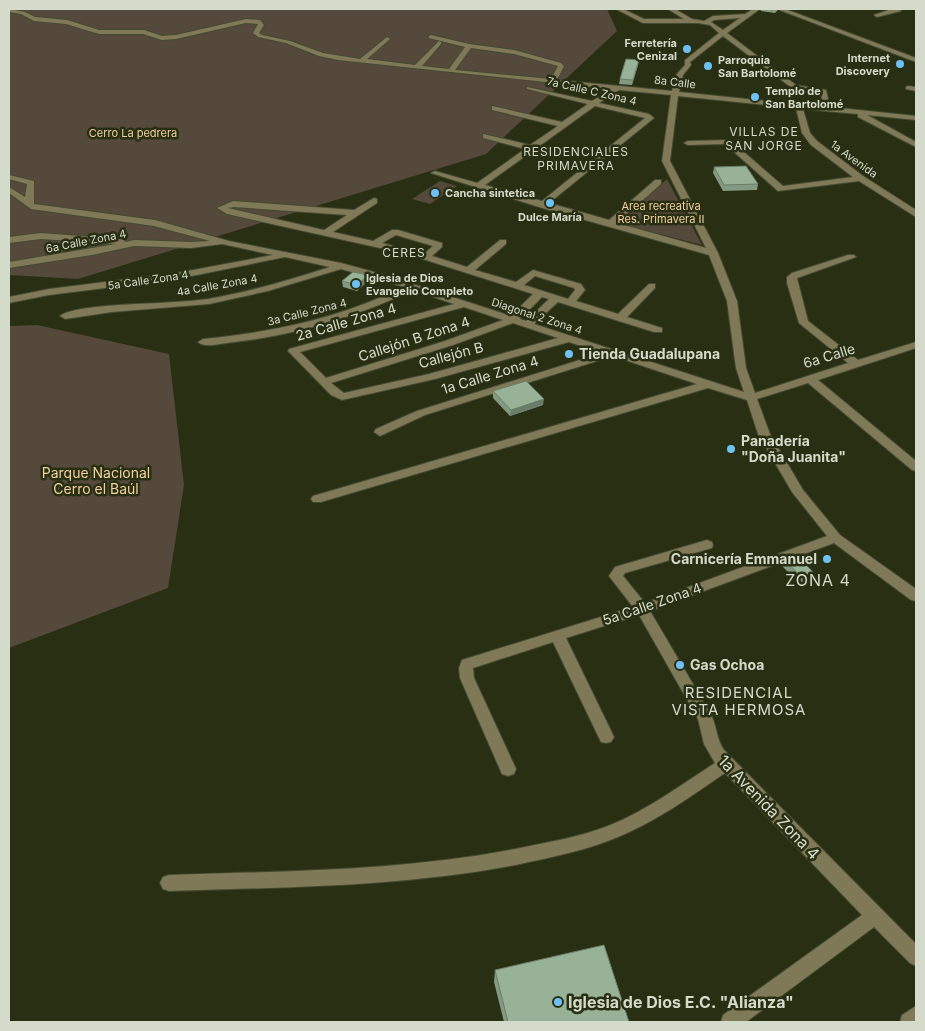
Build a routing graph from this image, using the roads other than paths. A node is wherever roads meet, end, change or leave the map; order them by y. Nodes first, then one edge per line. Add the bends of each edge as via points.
1 (619, 9) edge
2 (671, 9) edge
3 (757, 9) edge
4 (765, 9) edge
5 (780, 9) edge
6 (895, 9) edge
7 (9, 10) edge
8 (877, 15) dead end
9 (750, 16) junction
10 (691, 21) junction
11 (706, 22) junction
12 (725, 34) junction
13 (431, 37) dead end
14 (387, 38) dead end
15 (439, 43) dead end
16 (469, 46) junction
17 (916, 52) edge
18 (904, 55) junction
19 (362, 60) junction
20 (916, 60) edge
21 (416, 67) junction
22 (451, 71) junction
23 (554, 81) junction
24 (620, 87) junction
25 (529, 88) dead end
26 (675, 93) junction
27 (594, 103) junction
28 (798, 106) junction
29 (495, 108) dead end
30 (827, 109) junction
31 (856, 112) junction
32 (916, 118) edge
33 (564, 125) junction
34 (486, 136) dead end
35 (688, 143) dead end
36 (916, 145) edge
37 (531, 148) junction
38 (436, 173) dead end
39 (9, 177) edge
40 (860, 178) junction
41 (658, 182) dead end
42 (32, 185) junction
43 (478, 186) junction
44 (9, 189) edge
45 (374, 201) dead end
46 (28, 203) junction
47 (542, 205) junction
48 (357, 213) junction
49 (916, 214) edge
50 (610, 224) junction
51 (326, 233) junction
52 (86, 238) junction
53 (9, 240) edge
54 (504, 242) dead end
55 (134, 243) junction
56 (228, 243) junction
57 (374, 244) junction
58 (92, 252) junction
59 (713, 252) junction
60 (286, 255) junction
61 (426, 257) junction
62 (850, 257) dead end
63 (9, 265) edge
64 (341, 266) junction
65 (469, 270) junction
66 (518, 286) junction
67 (652, 286) dead end
68 (411, 288) junction
69 (540, 293) junction
70 (556, 298) junction
71 (9, 300) edge
72 (570, 302) junction
73 (464, 304) junction
74 (65, 316) dead end
75 (621, 317) junction
76 (513, 320) junction
77 (527, 325) junction
78 (658, 330) dead end
79 (567, 339) junction
80 (203, 342) dead end
81 (916, 345) edge
82 (612, 353) junction
83 (856, 364) junction
84 (809, 378) junction
85 (323, 382) junction
86 (710, 384) junction
87 (750, 398) junction
88 (380, 432) dead end
89 (916, 467) edge
90 (317, 499) dead end
91 (835, 538) junction
92 (707, 545) dead end
93 (916, 596) edge
94 (642, 609) junction
95 (557, 636) junction
96 (606, 738) dead end
97 (726, 764) junction
98 (508, 770) dead end
99 (168, 883) dead end
100 (875, 916) junction
101 (916, 957) edge
102 (916, 1016) edge
103 (730, 1022) edge
104 (908, 1022) edge

1 - 10 street via 643,22
2 - 10 street
3 - 9 street
4 - 9 street
5 - 18 street
6 - 8 street via 898,11
7 - 19 street, 8a Calle via 34,19 67,22 99,32 144,32 162,38 255,22 261,25 256,33 260,36 288,42 321,55
9 - 11 street via 713,18
9 - 12 street
10 - 11 street
11 - 12 street
12 - 26 street via 688,65 678,80
12 - 30 street via 794,87 824,91
13 - 16 street
14 - 19 street
15 - 21 street
16 - 22 street
16 - 23 street via 514,52 561,65
17 - 18 street
18 - 20 street
19 - 21 street, 8a Calle
21 - 22 street, 8a Calle
22 - 23 street, 8a Calle
23 - 24 street, 8a Calle
24 - 26 street, 8a Calle
24 - 27 street
25 - 27 street, 7a Calle C Zona 4
26 - 28 street, 8a Calle
26 - 59 street via 666,161
27 - 33 street
27 - 47 street, 7a Calle C Zona 4 via 650,117
28 - 30 street, 8a Calle
28 - 40 street, 1a Avenida via 809,138
29 - 33 street
30 - 31 street, 8a Calle
31 - 32 street, 8a Calle
31 - 36 street
33 - 37 street
34 - 37 street
35 - 40 street via 727,142 781,189
37 - 43 street
38 - 43 street
39 - 42 street
40 - 49 street, 1a Avenida
41 - 50 street
42 - 44 street
42 - 46 street
43 - 47 street
44 - 46 street
45 - 48 street
46 - 56 street via 35,207 154,223
47 - 50 street
48 - 51 street
48 - 51 street via 233,204 221,208
50 - 59 street
51 - 57 street
52 - 53 street via 41,236
52 - 55 street
52 - 58 street
54 - 65 street
55 - 56 street, 6a Calle Zona 4
55 - 58 street, 6a Calle Zona 4
56 - 60 street, Diagonal 2 Zona 4
57 - 61 street
57 - 61 street via 396,232 440,245
58 - 63 street, 6a Calle Zona 4
59 - 87 street via 732,301 741,368
60 - 64 street, Diagonal 2 Zona 4
60 - 71 street, 5a Calle Zona 4 via 177,276
61 - 65 street
62 - 83 street via 795,275 792,283 803,321
64 - 68 street, Diagonal 2 Zona 4
64 - 74 street, 4a Calle Zona 4 via 280,286 226,298 97,309
65 - 66 street
66 - 69 street
66 - 72 street via 528,275 535,274 578,286 580,290
67 - 75 street
68 - 73 street, Diagonal 2 Zona 4
68 - 80 street, 3a Calle Zona 4 via 366,309 315,324 234,340
69 - 70 street
69 - 76 street
70 - 72 street
70 - 77 street
72 - 75 street
73 - 76 street, Diagonal 2 Zona 4
73 - 85 street, 2a Calle Zona 4 via 293,351
75 - 78 street
76 - 77 street, Diagonal 2 Zona 4
76 - 85 street, Callejón B Zona 4
77 - 79 street, Diagonal 2 Zona 4
79 - 82 street, Diagonal 2 Zona 4
79 - 85 street, Callejón B via 342,397
81 - 83 street, 6a Calle
82 - 86 street, Diagonal 2 Zona 4
82 - 88 street, 1a Calle Zona 4 via 421,413
83 - 84 street, 6a Calle
84 - 87 street, 6a Calle
84 - 89 street
86 - 87 street, Diagonal 2 Zona 4
86 - 90 street
87 - 91 street via 764,434 798,492
91 - 93 street
91 - 94 street, 5a Calle Zona 4
92 - 94 street, 1a Avenida Zona 4 via 618,571 618,578
94 - 95 street, 5a Calle Zona 4
94 - 97 street, 1a Avenida Zona 4 via 705,717 712,748
95 - 96 street
95 - 98 street, 5a Calle Zona 4 via 468,664 466,668 467,678
97 - 99 street via 642,818 612,832 527,855 406,872
97 - 100 street, 1a Avenida Zona 4
100 - 101 street, 1a Avenida Zona 4
100 - 103 street
102 - 104 street

